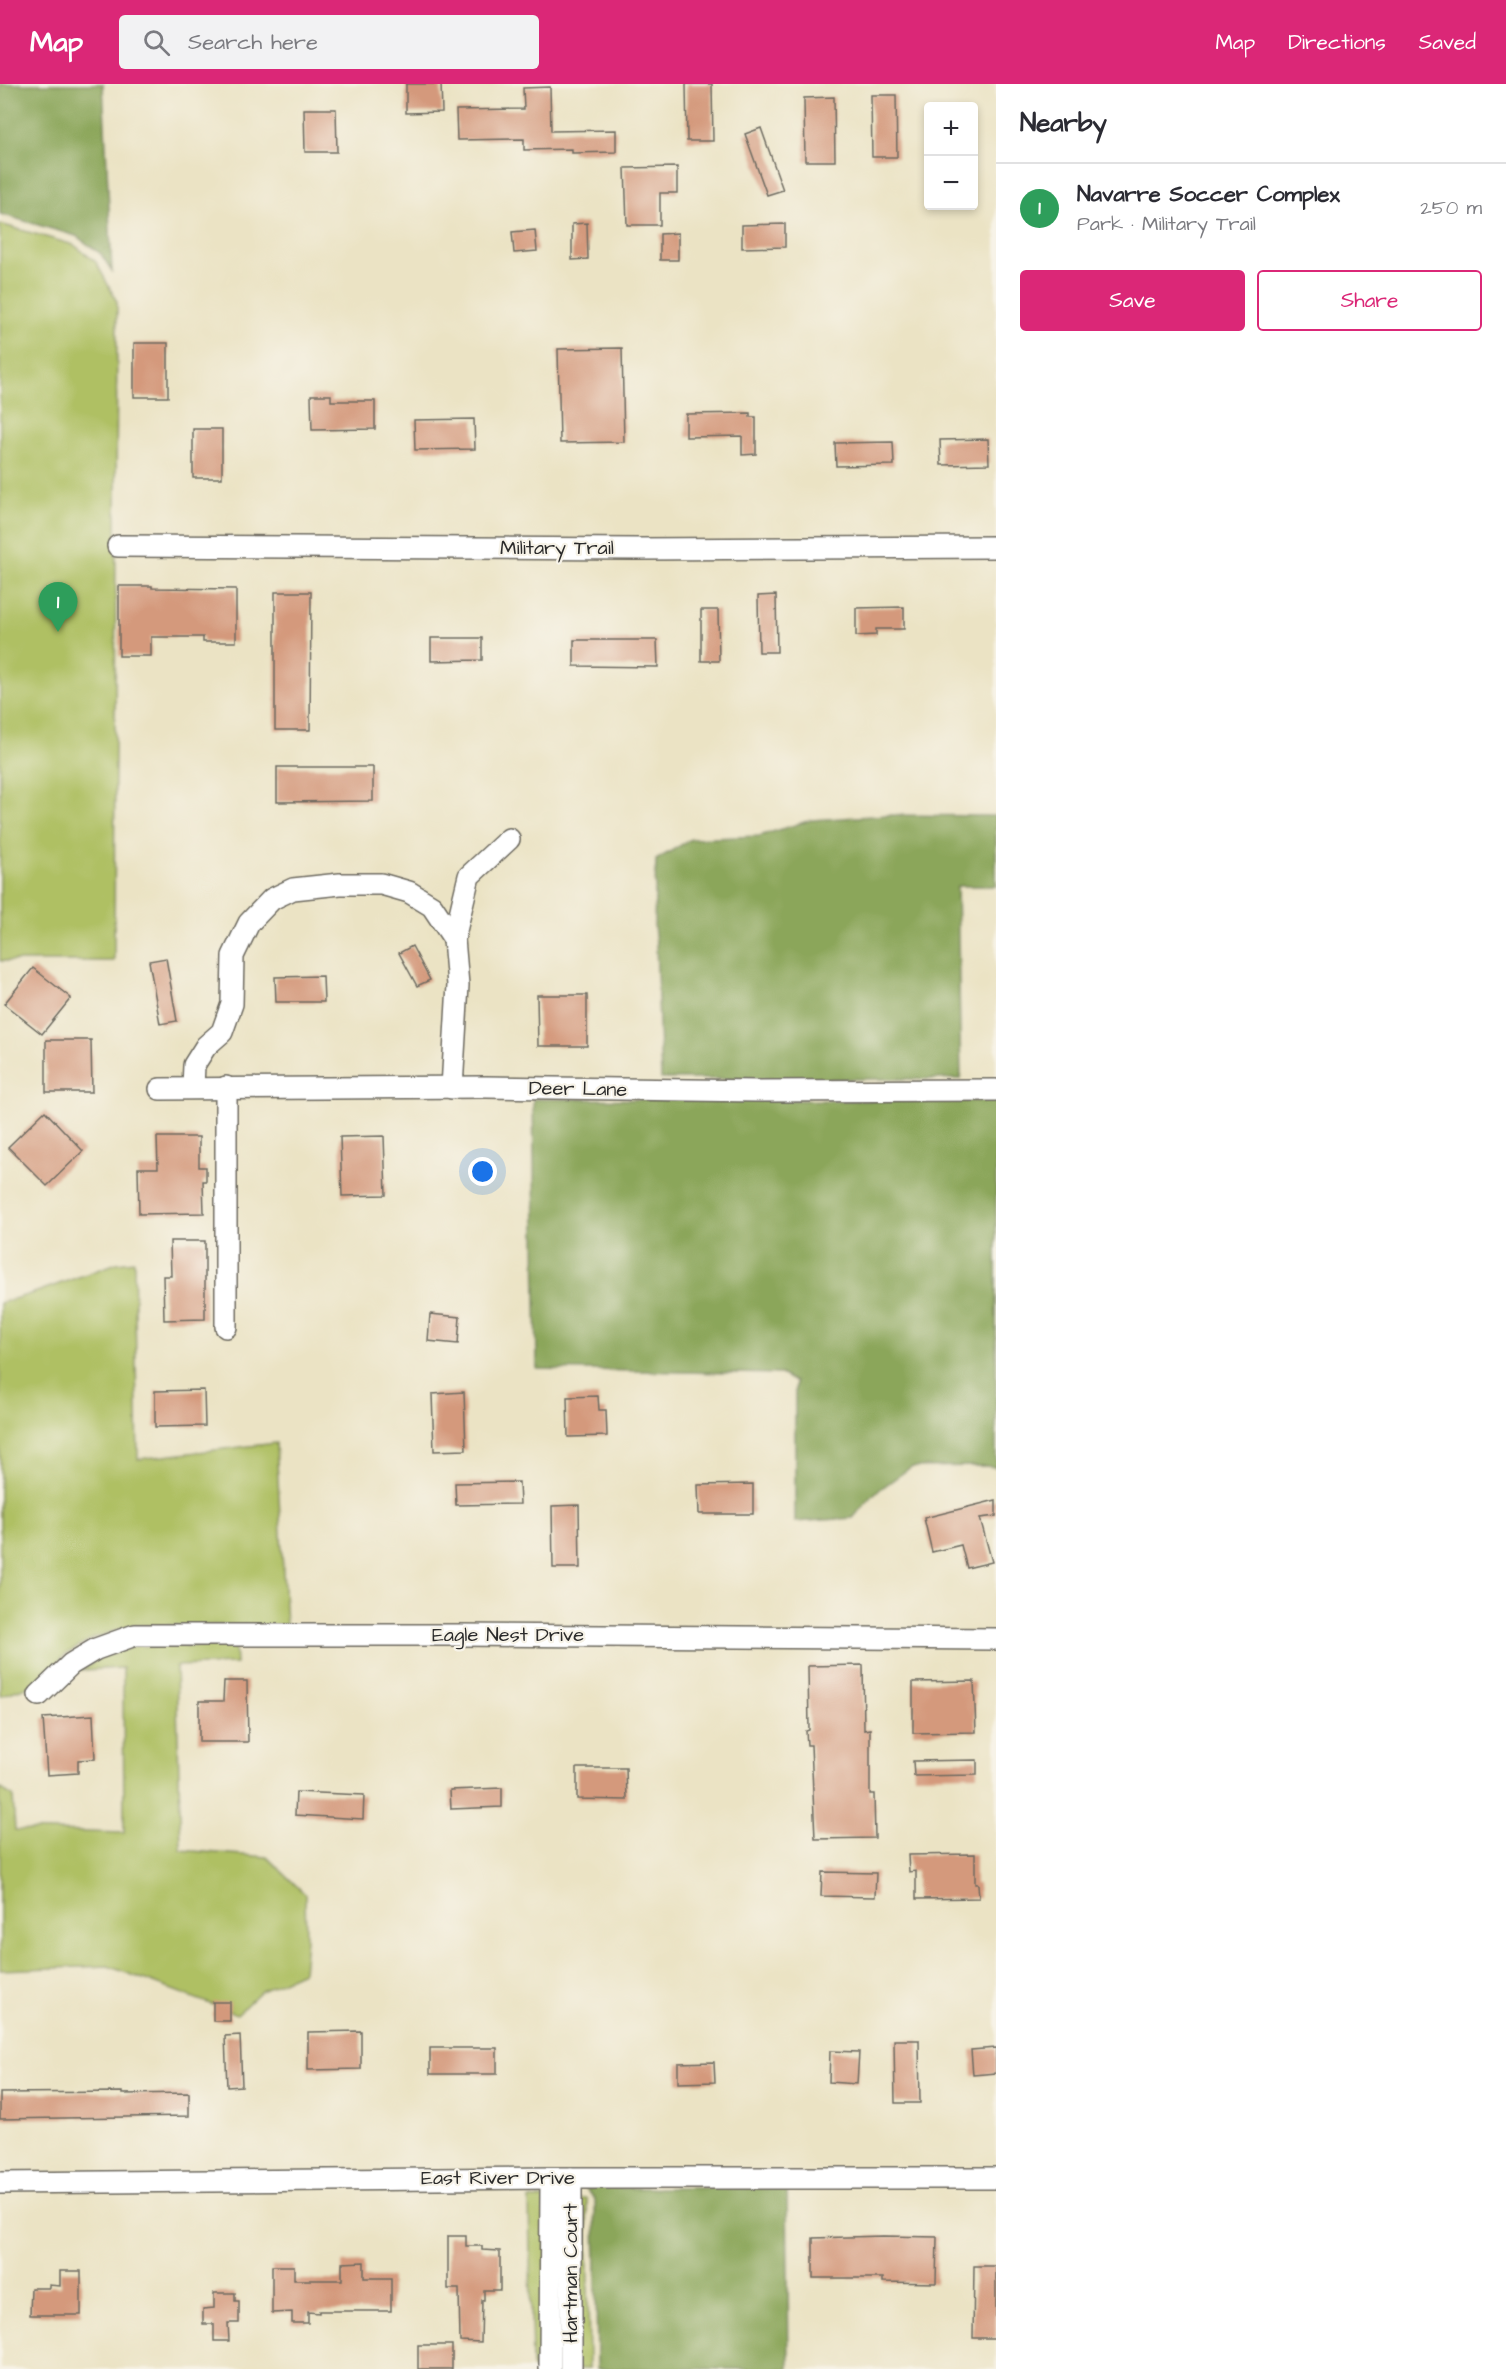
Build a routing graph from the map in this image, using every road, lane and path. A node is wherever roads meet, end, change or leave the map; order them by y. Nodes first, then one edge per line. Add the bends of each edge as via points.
1 (118, 546) dead end
2 (996, 547) edge
3 (509, 839) dead end
4 (454, 939) junction
5 (193, 1088) junction
6 (226, 1088) junction
7 (452, 1088) junction
8 (160, 1089) dead end
9 (996, 1090) edge
10 (226, 1327) dead end
11 (996, 1640) edge
12 (39, 1695) dead end
13 (561, 2178) junction
14 (996, 2178) edge
15 (0, 2183) edge
16 (550, 2369) edge
17 (571, 2369) edge

1 - 2 street, Military Trail
3 - 4 street via 469,876
4 - 5 street via 432,906 408,892 381,884 293,888 272,898 249,923 233,956 232,1004 222,1032 206,1046 194,1065
4 - 7 street via 458,985
5 - 6 street, Deer Lane
5 - 8 street, Deer Lane
6 - 7 street, Deer Lane
6 - 10 street
7 - 9 street, Deer Lane
11 - 12 street, Eagle Nest Drive via 135,1635 96,1648 70,1664
13 - 14 street, East River Drive
13 - 15 street, East River Drive
13 - 16 street, Hartman Court
13 - 17 street, Hartman Court

